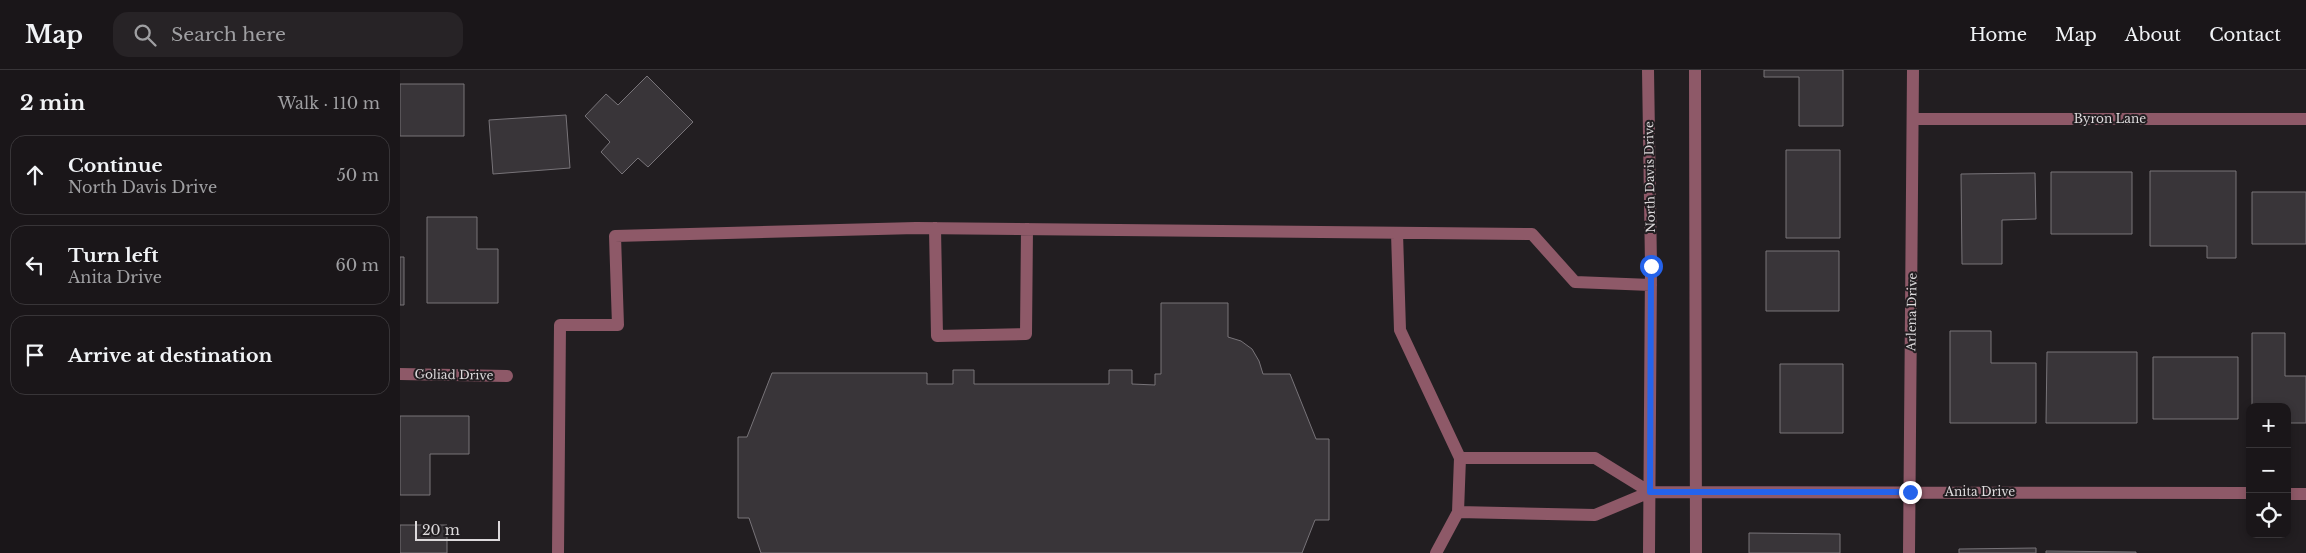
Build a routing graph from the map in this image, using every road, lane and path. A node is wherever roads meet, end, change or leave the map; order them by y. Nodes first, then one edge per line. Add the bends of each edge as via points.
1 (1648, 70) edge
2 (1695, 70) edge
3 (1913, 70) edge
4 (1913, 119) junction
5 (2306, 119) edge
6 (935, 228) junction
7 (1027, 229) junction
8 (1397, 233) junction
9 (1651, 286) junction
10 (400, 374) edge
11 (507, 376) dead end
12 (1460, 458) junction
13 (1650, 492) junction
14 (1910, 492) junction
15 (1696, 493) junction
16 (2246, 493) edge
17 (2291, 494) edge
18 (2306, 494) edge
19 (1458, 512) junction
20 (558, 553) edge
21 (1436, 553) edge
22 (1649, 553) edge
23 (1696, 553) edge
24 (1910, 553) edge

1 - 9 street, North Davis Drive
2 - 15 street
3 - 4 street, Arlena Drive
4 - 5 street, Byron Lane
4 - 14 street, Arlena Drive
6 - 7 street
6 - 7 street via 938,336 1026,334
6 - 20 street via 615,236 618,325 560,326
7 - 8 street
8 - 9 street via 1532,234 1575,282
8 - 12 street via 1400,330
9 - 13 street, North Davis Drive
10 - 11 street, Goliad Drive
12 - 13 street via 1595,458
12 - 19 street
13 - 15 street, Anita Drive
13 - 19 street via 1595,514
13 - 22 street, North Davis Drive
14 - 15 street, Anita Drive
14 - 16 street, Anita Drive
14 - 24 street, Arlena Drive
15 - 23 street
17 - 18 street
19 - 21 street

